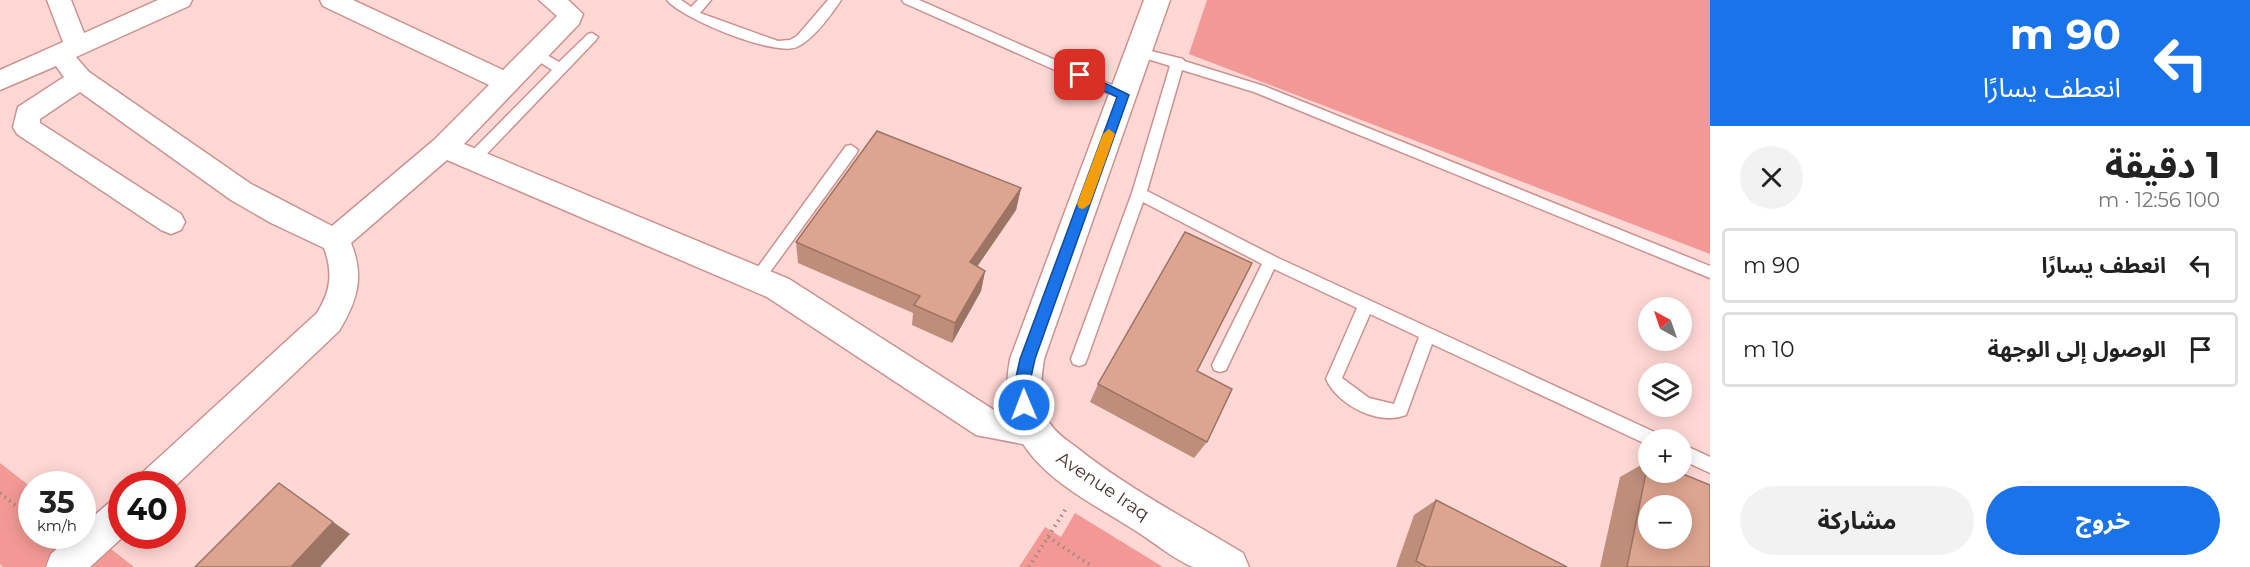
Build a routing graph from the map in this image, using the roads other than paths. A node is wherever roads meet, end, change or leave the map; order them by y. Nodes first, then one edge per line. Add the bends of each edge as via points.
1 (59, 0) edge
2 (180, 0) edge
3 (332, 0) edge
4 (551, 0) edge
5 (673, 0) edge
6 (705, 0) edge
7 (835, 0) edge
8 (908, 0) edge
9 (1157, 0) edge
10 (692, 13) junction
11 (592, 37) dead end
12 (68, 50) junction
13 (1139, 52) junction
14 (536, 54) junction
15 (1178, 62) junction
16 (560, 69) junction
17 (80, 80) junction
18 (0, 81) edge
19 (507, 83) junction
20 (1123, 95) junction
21 (444, 147) junction
22 (851, 150) dead end
23 (474, 158) junction
24 (1138, 193) junction
25 (171, 222) dead end
26 (335, 240) junction
27 (1271, 261) junction
28 (1710, 272) edge
29 (757, 279) junction
30 (1366, 306) junction
31 (1428, 334) junction
32 (1078, 359) dead end
33 (1220, 365) dead end
34 (1033, 431) junction
35 (1638, 432) edge
36 (1692, 457) edge
37 (1710, 465) edge
38 (168, 471) edge
39 (108, 527) edge
40 (64, 567) edge
41 (1229, 567) edge

1 - 12 street
2 - 12 street
3 - 19 street
4 - 14 street via 566,9 570,18
5 - 10 lane
6 - 10 lane
7 - 10 lane via 792,44 777,45
8 - 20 lane
9 - 13 street, Avenue Iraq
11 - 16 lane
12 - 17 street
12 - 18 street
13 - 15 lane
13 - 20 street, Avenue Iraq
14 - 16 lane
14 - 19 street
15 - 24 lane
15 - 28 lane via 1259,89
16 - 23 lane
17 - 25 street via 27,114 26,127
17 - 26 street via 241,192
19 - 21 street
20 - 34 street, Avenue Iraq via 1027,359 1024,405
21 - 23 street
21 - 26 street
22 - 29 lane
23 - 29 street
24 - 27 lane
24 - 32 lane
26 - 38 street via 345,263 345,282 340,304 328,322
27 - 30 lane
27 - 33 lane
29 - 34 street via 778,288 987,424
30 - 31 lane
30 - 31 lane via 1334,379 1340,391 1388,413 1400,410
31 - 35 lane
34 - 41 street, Avenue Iraq via 1084,478
36 - 37 lane
39 - 40 street

